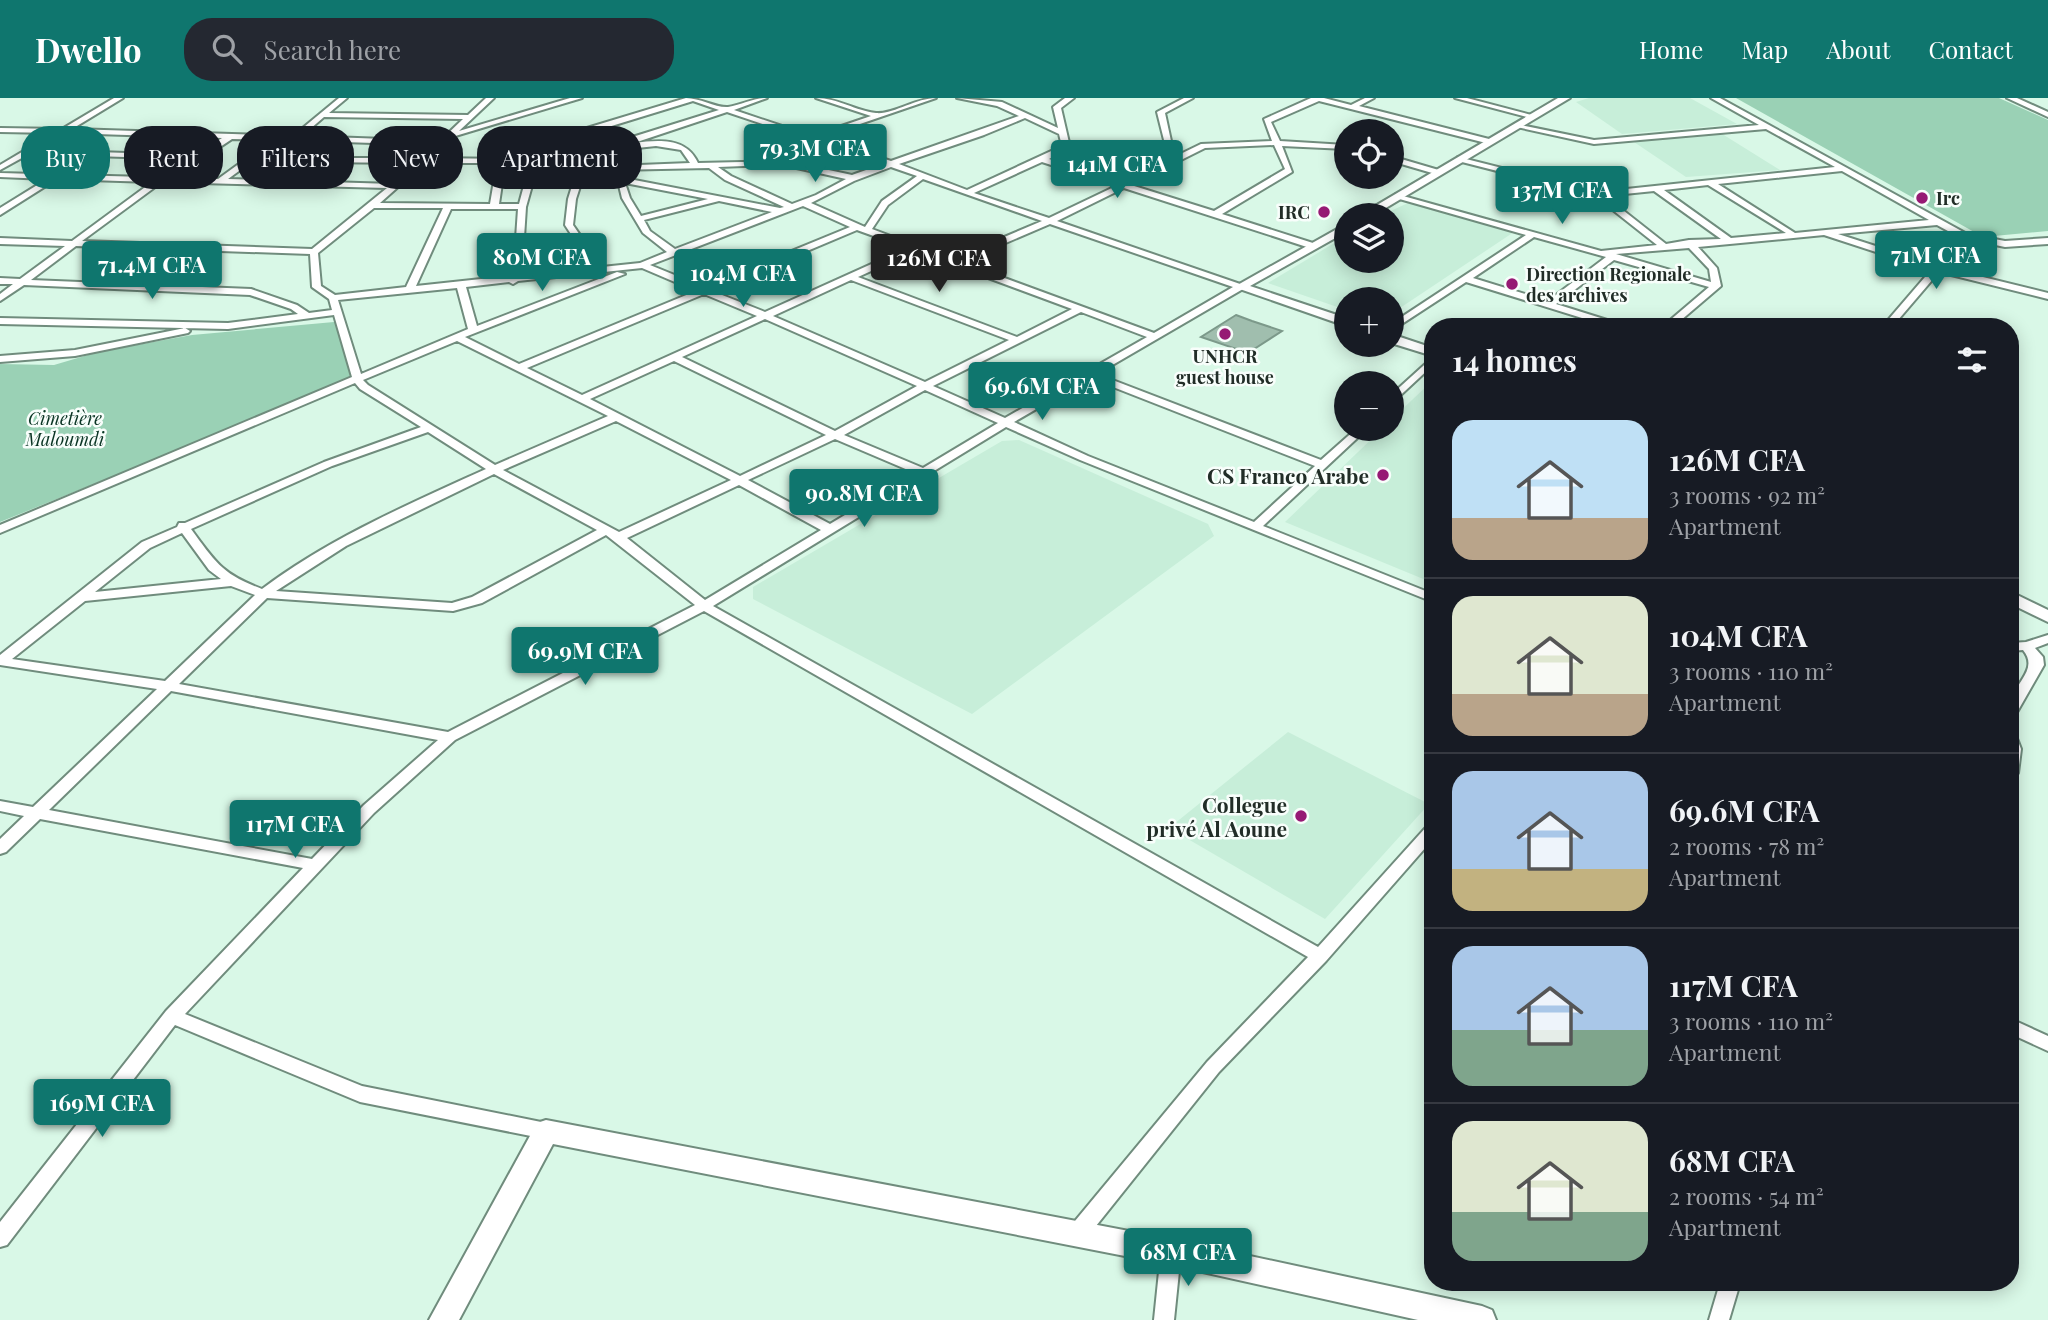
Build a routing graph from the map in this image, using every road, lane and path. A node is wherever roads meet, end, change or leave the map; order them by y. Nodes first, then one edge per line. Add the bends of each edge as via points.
1 (119, 98) edge
2 (343, 98) edge
3 (490, 98) edge
4 (579, 98) edge
5 (693, 98) edge
6 (763, 98) edge
7 (820, 98) edge
8 (932, 98) edge
9 (961, 98) edge
10 (1070, 98) edge
11 (1189, 98) edge
12 (1317, 98) edge
13 (1370, 98) edge
14 (1459, 98) edge
15 (1565, 98) edge
16 (1715, 98) edge
17 (2011, 98) edge
18 (1352, 107) junction
19 (2048, 107) edge
20 (2033, 108) junction
21 (728, 109) junction
22 (320, 114) junction
23 (2048, 115) edge
24 (878, 116) junction
25 (1531, 116) junction
26 (470, 117) junction
27 (1023, 117) junction
28 (71, 126) edge
29 (308, 126) edge
30 (460, 126) edge
31 (602, 126) edge
32 (1516, 126) junction
33 (1767, 127) junction
34 (0, 131) edge
35 (21, 131) edge
36 (110, 132) edge
37 (463, 132) edge
38 (1063, 133) junction
39 (231, 136) junction
40 (237, 136) edge
41 (815, 137) junction
42 (642, 138) edge
43 (1490, 142) junction
44 (1277, 143) junction
45 (642, 146) edge
46 (1169, 146) junction
47 (1334, 146) edge
48 (1065, 149) junction
49 (850, 150) junction
50 (110, 155) edge
51 (21, 156) edge
52 (1042, 159) junction
53 (1461, 159) junction
54 (1173, 161) junction
55 (1404, 162) edge
56 (783, 163) junction
57 (694, 164) junction
58 (709, 164) junction
59 (892, 164) junction
60 (642, 167) edge
61 (0, 169) edge
62 (1843, 169) junction
63 (1439, 173) junction
64 (0, 175) edge
65 (923, 175) junction
66 (21, 176) edge
67 (853, 178) junction
68 (223, 181) edge
69 (1709, 182) junction
70 (642, 184) edge
71 (368, 185) edge
72 (1124, 187) junction
73 (1656, 188) junction
74 (36, 189) edge
75 (148, 189) edge
76 (391, 189) edge
77 (499, 189) edge
78 (527, 189) edge
79 (575, 189) edge
80 (624, 189) edge
81 (967, 192) junction
82 (1598, 194) junction
83 (1399, 196) junction
84 (720, 199) junction
85 (1387, 203) edge
86 (804, 204) junction
87 (370, 205) junction
88 (448, 207) junction
89 (522, 207) junction
90 (791, 207) junction
91 (494, 208) junction
92 (780, 211) junction
93 (0, 212) edge
94 (1214, 215) junction
95 (638, 219) junction
96 (1050, 221) junction
97 (1938, 222) junction
98 (862, 228) junction
99 (1821, 231) junction
100 (1791, 233) junction
101 (1334, 234) edge
102 (1533, 234) junction
103 (1965, 236) junction
104 (1728, 240) junction
105 (0, 241) edge
106 (2048, 241) edge
107 (76, 243) junction
108 (1689, 243) junction
109 (2022, 244) junction
110 (1313, 246) junction
111 (1663, 246) junction
112 (915, 248) junction
113 (673, 252) junction
114 (314, 253) junction
115 (1602, 253) junction
116 (2048, 253) edge
117 (1613, 256) junction
118 (953, 262) junction
119 (642, 265) junction
120 (1936, 268) junction
121 (600, 271) junction
122 (850, 277) junction
123 (1466, 279) junction
124 (0, 281) edge
125 (22, 281) junction
126 (513, 281) junction
127 (461, 286) junction
128 (1716, 286) junction
129 (1240, 287) junction
130 (410, 289) junction
131 (706, 291) junction
132 (2048, 296) edge
133 (0, 298) edge
134 (332, 298) junction
135 (1549, 305) junction
136 (1080, 309) junction
137 (337, 312) junction
138 (764, 315) junction
139 (307, 316) junction
140 (1334, 318) edge
141 (1591, 318) edge
142 (1678, 318) edge
143 (1894, 318) edge
144 (1404, 320) edge
145 (0, 321) edge
146 (208, 325) junction
147 (473, 330) junction
148 (1154, 335) junction
149 (457, 337) junction
150 (1017, 340) junction
151 (1404, 342) edge
152 (1424, 349) edge
153 (673, 357) junction
154 (0, 359) edge
155 (520, 368) junction
156 (1424, 369) edge
157 (1089, 374) junction
158 (358, 380) junction
159 (925, 386) junction
160 (1404, 388) edge
161 (584, 398) junction
162 (618, 416) junction
163 (1005, 423) junction
164 (429, 428) junction
165 (835, 435) junction
166 (1349, 441) edge
167 (1323, 465) junction
168 (494, 469) junction
169 (925, 473) junction
170 (740, 478) junction
171 (183, 526) junction
172 (1257, 526) junction
173 (0, 528) edge
174 (831, 530) junction
175 (604, 531) junction
176 (619, 537) junction
177 (232, 582) junction
178 (264, 594) junction
179 (1424, 594) edge
180 (81, 597) junction
181 (2019, 601) edge
182 (704, 606) junction
183 (2048, 617) edge
184 (2048, 639) edge
185 (2019, 646) edge
186 (2027, 646) junction
187 (1, 661) edge
188 (168, 686) junction
189 (2019, 697) edge
190 (450, 737) junction
191 (0, 806) edge
192 (38, 812) junction
193 (1424, 839) edge
194 (0, 848) edge
195 (316, 865) junction
196 (1321, 956) junction
197 (172, 1016) junction
198 (2019, 1030) edge
199 (2048, 1044) edge
200 (546, 1131) junction
201 (1077, 1234) junction
202 (0, 1238) edge
203 (1171, 1252) junction
204 (1728, 1291) edge
205 (443, 1320) edge
206 (1164, 1320) edge
207 (1482, 1320) edge
208 (1719, 1320) edge

1 - 28 street
2 - 22 street
3 - 26 street
4 - 37 street
5 - 21 street
5 - 31 street
6 - 21 street
7 - 24 street
8 - 24 street
9 - 27 street via 989,101
10 - 38 street via 1057,107
11 - 46 street via 1161,112
12 - 18 street
12 - 44 street via 1270,119
13 - 18 street
14 - 25 street
15 - 25 street
16 - 33 street
17 - 20 street
18 - 43 street
19 - 20 street
20 - 23 street
21 - 41 street
21 - 42 street
22 - 26 street
22 - 29 street
24 - 41 street
25 - 32 street
26 - 30 street
27 - 38 street
27 - 59 street
32 - 33 street via 1594,142
32 - 43 street
33 - 62 street
34 - 35 street
36 - 39 street
38 - 48 street
39 - 40 street
39 - 50 street via 189,157
41 - 49 street
43 - 53 street
44 - 47 street
44 - 54 street via 1210,145
44 - 94 street via 1289,170
45 - 57 street via 682,147
46 - 48 street
46 - 54 street
48 - 52 street
49 - 56 street
49 - 59 street
51 - 61 street
52 - 72 street
52 - 81 street
53 - 63 street
53 - 82 street
54 - 72 street
55 - 63 street
56 - 58 street
56 - 67 street
57 - 58 street
57 - 60 street
58 - 90 street via 727,178
59 - 65 street
59 - 67 street
62 - 69 street
62 - 97 street
63 - 83 street
64 - 66 street
65 - 81 street
65 - 98 street via 885,203
67 - 86 street
68 - 71 street
69 - 73 street
69 - 100 street
70 - 84 street
72 - 94 street
72 - 96 street
73 - 82 street
73 - 104 street
74 - 93 street
75 - 107 street
76 - 87 street
77 - 91 street
78 - 89 street
79 - 121 street via 569,225
80 - 95 street
81 - 96 street
82 - 111 street
83 - 85 street
83 - 102 street
84 - 92 street
84 - 95 street
86 - 90 street
86 - 98 street
87 - 88 street
87 - 114 street
88 - 91 street
88 - 130 street
89 - 91 street
89 - 126 street
90 - 92 street
92 - 113 street
94 - 110 street
95 - 113 street via 647,233
96 - 118 street
96 - 129 street
97 - 99 street
97 - 103 street
98 - 112 street
98 - 131 street
99 - 100 street
99 - 120 street
100 - 104 street
101 - 110 street
102 - 115 street
102 - 123 street
103 - 109 street via 1986,243
103 - 120 street
104 - 108 street
105 - 107 street
106 - 109 street
107 - 114 street
107 - 125 street
108 - 111 street
108 - 128 street via 1713,268
109 - 116 street
110 - 129 street
111 - 115 street
112 - 118 street
112 - 122 street
113 - 119 street
114 - 134 street via 317,288
115 - 117 street
117 - 128 street
117 - 135 street
118 - 136 street
119 - 121 street
119 - 131 street
119 - 147 street
120 - 132 street
120 - 143 street
121 - 126 street
122 - 138 street
122 - 150 street
123 - 135 street
123 - 144 street
124 - 125 street
125 - 133 street
125 - 139 street via 251,292
126 - 127 street
127 - 130 street
127 - 147 street
128 - 142 street
129 - 140 street
129 - 148 street
130 - 134 street
131 - 138 street
131 - 155 street
134 - 137 street
135 - 141 street
136 - 148 street
136 - 150 street
137 - 139 street
137 - 158 street
138 - 153 street
138 - 159 street
139 - 146 street
145 - 146 street
146 - 154 street via 75,353
147 - 149 street
148 - 157 street
149 - 155 street
149 - 158 street
150 - 159 street
151 - 152 street
153 - 161 street
153 - 165 street
155 - 161 street
156 - 160 street
157 - 163 street
157 - 167 street
158 - 164 street
158 - 173 street
159 - 163 street
159 - 165 street
161 - 162 street
162 - 168 street
162 - 170 street
163 - 169 street
163 - 172 street
164 - 168 street
164 - 171 street via 328,464
165 - 169 street
165 - 170 street
166 - 167 street
167 - 172 street
168 - 175 street
168 - 178 street via 335,545
169 - 174 street
170 - 174 street
170 - 176 street
171 - 177 street via 213,567
171 - 180 street via 146,545
172 - 179 street
174 - 182 street
175 - 176 street
175 - 178 street via 461,606
176 - 182 street
177 - 178 street
177 - 180 street
178 - 188 street
180 - 187 street
181 - 183 street
182 - 190 street
182 - 196 street
184 - 186 street
185 - 186 street
186 - 189 street via 2037,665
187 - 188 street
188 - 190 street
188 - 192 street
190 - 195 street via 369,809
191 - 192 street
192 - 194 street
192 - 195 street
193 - 196 street
195 - 197 street
196 - 201 street via 1213,1067
197 - 200 street via 360,1094
197 - 202 street
198 - 199 street
200 - 201 street
200 - 205 street
201 - 203 street
203 - 206 street
203 - 207 street
204 - 208 street

